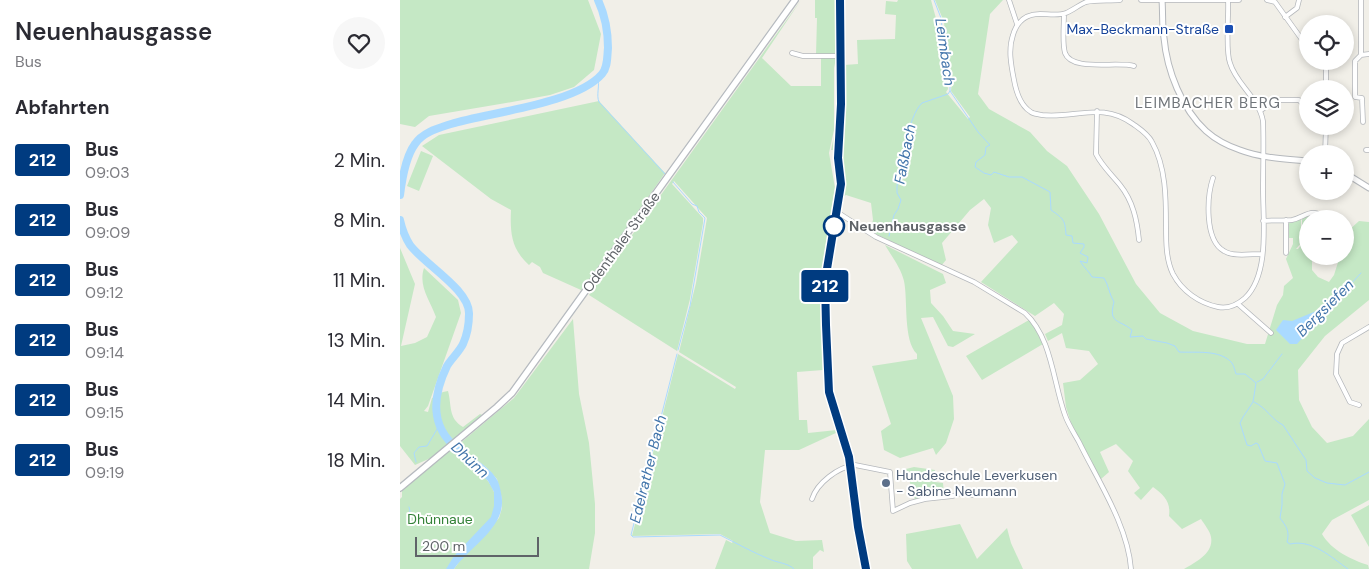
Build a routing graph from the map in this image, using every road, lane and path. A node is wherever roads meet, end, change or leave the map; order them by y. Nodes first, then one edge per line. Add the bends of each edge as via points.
1 (795, 0) edge
2 (840, 0) edge
3 (1009, 0) edge
4 (1107, 0) edge
5 (1120, 0) edge
6 (1142, 0) edge
7 (1162, 0) edge
8 (1228, 0) edge
9 (1239, 0) edge
10 (1267, 0) edge
11 (1300, 0) edge
12 (1360, 0) edge
13 (1064, 14) junction
14 (1285, 17) junction
15 (1017, 24) junction
16 (1299, 36) edge
17 (792, 53) dead end
18 (1369, 54) edge
19 (1361, 55) junction
20 (840, 56) junction
21 (1134, 66) dead end
22 (1299, 100) edge
23 (1260, 110) junction
24 (1097, 111) junction
25 (1363, 122) dead end
26 (1263, 156) junction
27 (1299, 160) edge
28 (1213, 178) dead end
29 (1354, 178) edge
30 (1368, 187) edge
31 (837, 212) junction
32 (1299, 216) edge
33 (1286, 220) junction
34 (1263, 221) junction
35 (1139, 240) dead end
36 (1286, 253) dead end
37 (1262, 254) junction
38 (1238, 304) junction
39 (1369, 328) edge
40 (1271, 334) dead end
41 (1359, 405) dead end
42 (850, 466) junction
43 (400, 488) edge
44 (972, 495) dead end
45 (812, 499) dead end
46 (866, 569) edge
47 (1131, 569) edge

1 - 43 main road, Odenthaler Straße via 520,382 497,407
2 - 20 street
3 - 15 street
4 - 5 street
4 - 13 street via 1088,2
6 - 7 street
7 - 8 street
7 - 26 street via 1164,38 1170,67 1190,110 1217,139 1239,150
8 - 9 street
8 - 23 street via 1229,63
10 - 14 street via 1275,2
11 - 14 street via 1297,8
12 - 19 street
13 - 15 street via 1032,14
13 - 21 street via 1065,52 1071,61
14 - 16 street
15 - 24 street via 1011,44 1011,64 1022,103 1032,113 1055,116
17 - 20 street
18 - 19 street
19 - 25 street via 1355,61 1355,97 1362,98
20 - 31 street via 838,158 841,184
22 - 23 street via 1275,100
23 - 26 street
24 - 35 street via 1096,154 1130,201
24 - 38 street via 1129,121 1150,138 1159,155 1168,258 1178,282 1189,293 1209,304 1230,307
26 - 27 street
26 - 34 street
28 - 37 street via 1209,189 1210,228 1217,246 1229,253
29 - 30 street
31 - 42 street via 825,281 829,392
31 - 47 street via 876,237 974,282 1032,319 1048,353 1065,416 1112,508 1130,554
32 - 33 street
33 - 34 street
33 - 36 street
34 - 37 street
37 - 38 street via 1252,290
38 - 40 street
39 - 41 street via 1342,343 1337,354 1336,374 1350,402
42 - 44 street via 890,472 892,511 925,498 961,493
42 - 45 street via 829,477 814,492
42 - 46 street

